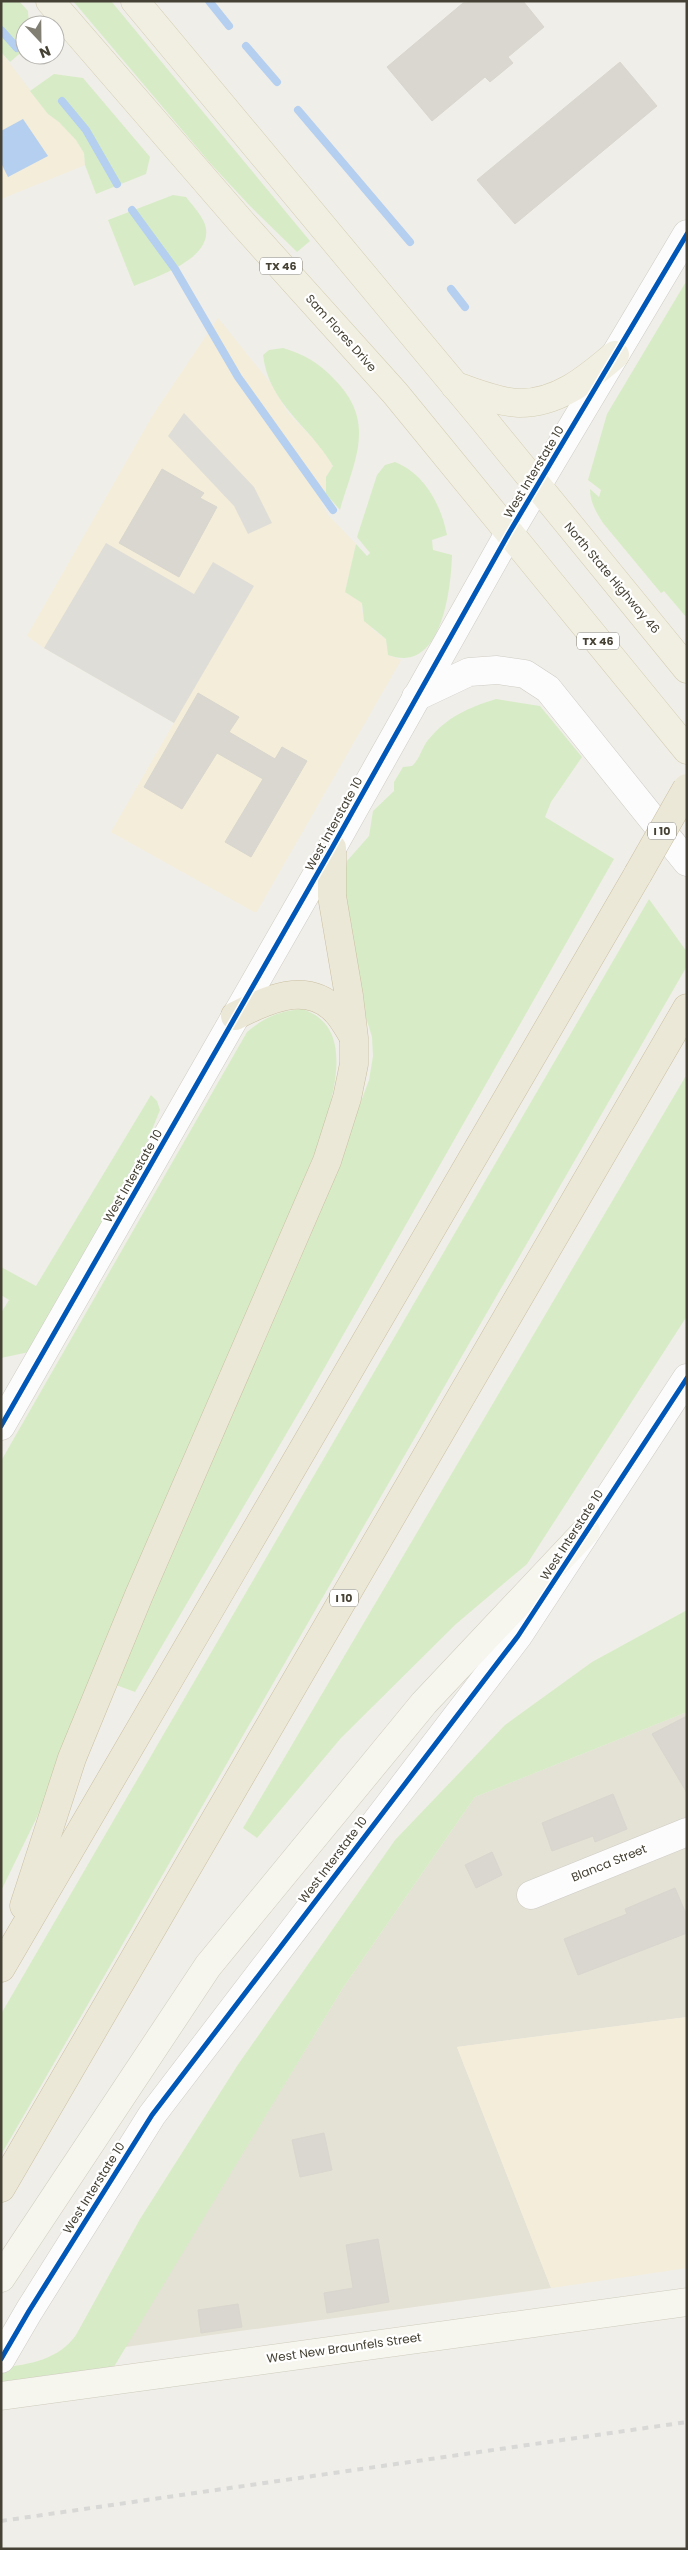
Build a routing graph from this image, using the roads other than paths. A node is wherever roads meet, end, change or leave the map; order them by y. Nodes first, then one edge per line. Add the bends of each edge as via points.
1 (50, 1) edge
2 (135, 1) edge
3 (687, 234) edge
4 (615, 355) junction
5 (455, 386) junction
6 (537, 487) junction
7 (509, 533) junction
8 (687, 669) edge
9 (416, 697) junction
10 (687, 750) edge
11 (687, 788) edge
12 (332, 848) junction
13 (687, 862) edge
14 (687, 1008) edge
15 (235, 1016) junction
16 (354, 1038) junction
17 (687, 1378) edge
18 (1, 1426) edge
19 (586, 1531) junction
20 (687, 1832) edge
21 (531, 1895) dead end
22 (4, 1963) edge
23 (1, 2188) edge
24 (1, 2278) edge
25 (687, 2302) edge
26 (1, 2359) edge
27 (1, 2396) edge

1 - 7 main road, Sam Flores Drive / TX 46 via 388,386
2 - 5 main road
3 - 4 street, West Interstate 10
4 - 5 main road via 584,381 555,397 537,402 517,403
4 - 6 street, West Interstate 10
5 - 6 main road
6 - 7 street, West Interstate 10
6 - 8 main road, North State Highway 46
7 - 9 street, West Interstate 10
7 - 10 main road, TX 46
9 - 12 street, West Interstate 10
9 - 13 street via 469,672 497,670 525,674 548,689
11 - 22 highway, I 10, bridge
12 - 15 street, West Interstate 10
12 - 16 highway via 332,896
14 - 23 highway, I 10
15 - 16 highway via 260,1003 302,994 320,999 336,1010
15 - 18 street, West Interstate 10
16 - 22 highway via 351,1081 326,1161 76,1749
17 - 19 street, West Interstate 10
19 - 24 main road via 424,1703 208,1966
19 - 26 street, West Interstate 10 via 518,1636 152,2115
20 - 21 street, Blanca Street
25 - 27 main road, West New Braunfels Street

